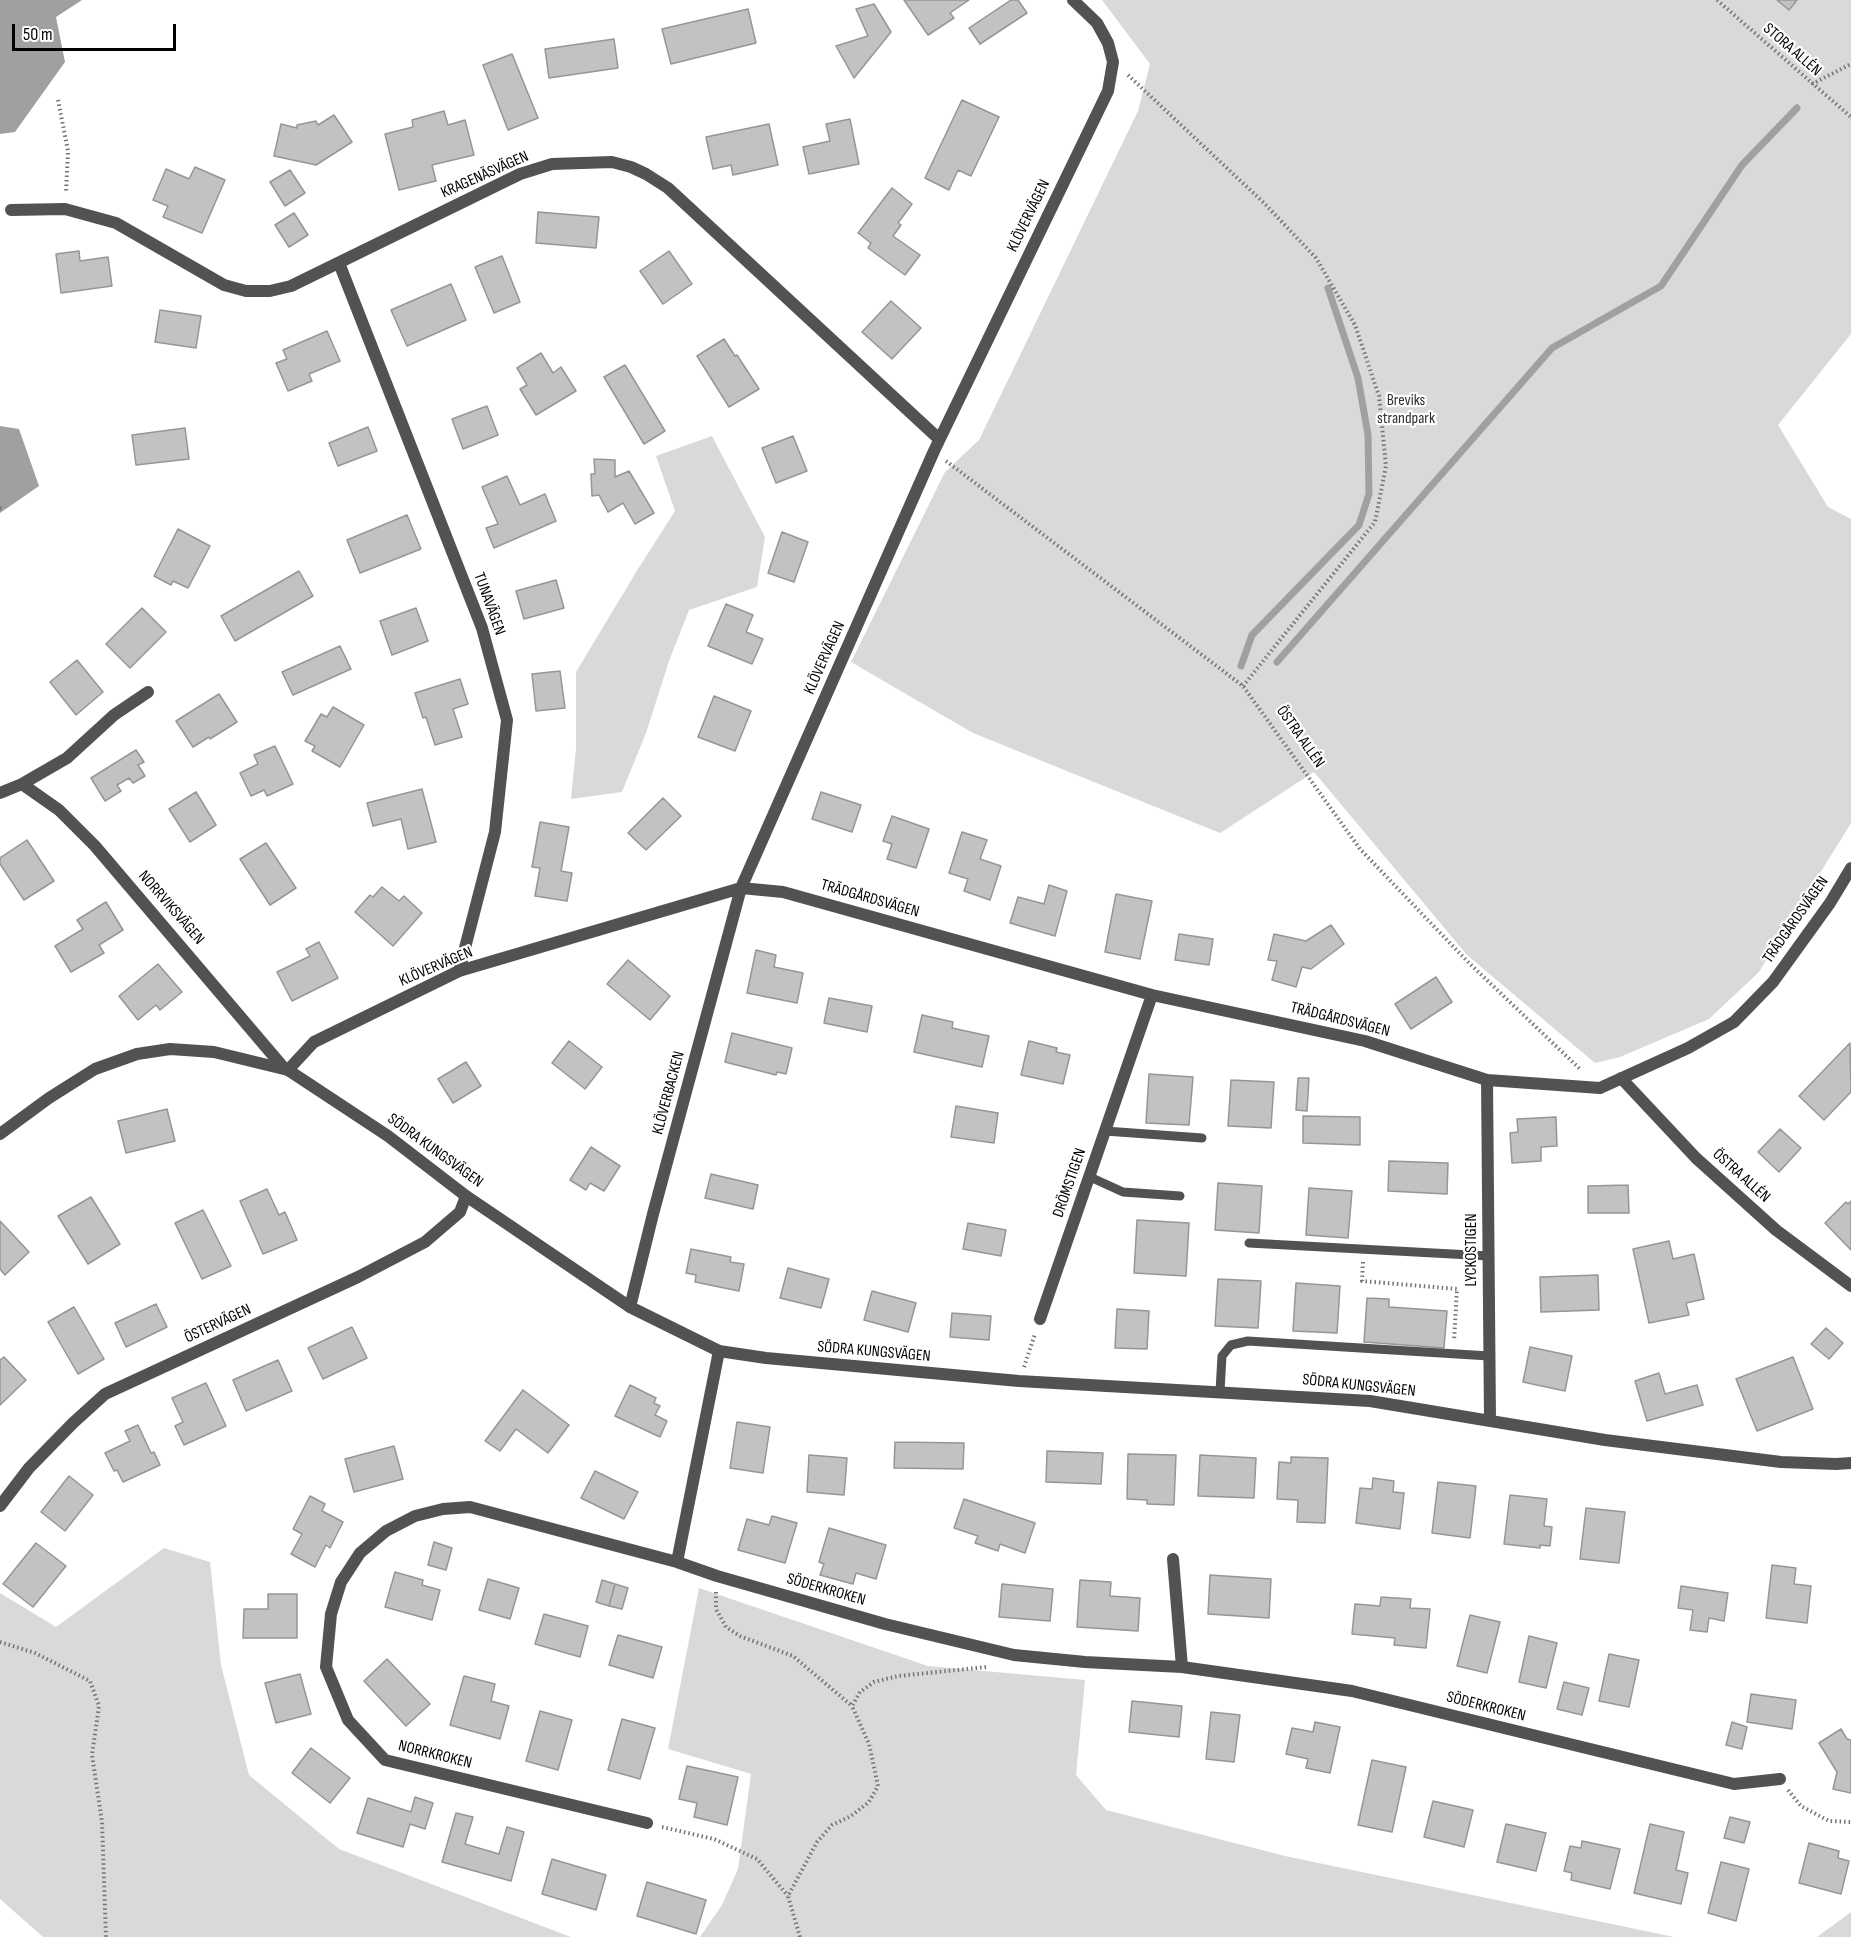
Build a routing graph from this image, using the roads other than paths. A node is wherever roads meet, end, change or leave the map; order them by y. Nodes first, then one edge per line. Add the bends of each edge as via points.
1 (1073, 0) edge
2 (11, 210) dead end
3 (339, 263) junction
4 (936, 445) junction
5 (148, 692) dead end
6 (22, 784) junction
7 (0, 793) edge
8 (1851, 868) edge
9 (741, 888) junction
10 (459, 971) junction
11 (1152, 995) junction
12 (286, 1069) junction
13 (1621, 1078) junction
14 (1487, 1080) junction
15 (1105, 1131) junction
16 (0, 1134) edge
17 (1202, 1138) dead end
18 (1090, 1177) junction
19 (466, 1196) junction
20 (1180, 1196) dead end
21 (1249, 1243) dead end
22 (1488, 1256) junction
23 (1851, 1286) edge
24 (630, 1307) junction
25 (1040, 1319) road end
26 (719, 1351) junction
27 (1489, 1356) junction
28 (1220, 1392) junction
29 (1490, 1420) junction
30 (1851, 1463) edge
31 (0, 1506) edge
32 (1173, 1559) dead end
33 (677, 1562) junction
34 (1182, 1667) junction
35 (1780, 1779) road end
36 (647, 1823) road end

1 - 4 street, KLÖVERVÄGEN via 1097,23 1108,42 1113,62 1108,91
2 - 3 street, KRAGENÄSVÄGEN via 65,209 116,223 224,285 246,291 291,286
3 - 4 street, KRAGENÄSVÄGEN via 520,174 552,164 582,162 612,162 631,167 668,188
3 - 10 street, TUNAVÄGEN via 482,628 507,720 495,832
4 - 9 street, KLÖVERVÄGEN
5 - 6 street via 114,715 67,758
6 - 7 street
6 - 12 street, NORRVIKSVÄGEN via 59,810 95,846
8 - 13 street, TRÄDGÅRDSVÄGEN via 1773,982 1734,1022
9 - 10 street, KLÖVERVÄGEN
9 - 11 street, TRÄDGÅRDSVÄGEN via 783,892
9 - 24 street, KLÖVERBACKEN
10 - 12 street, KLÖVERVÄGEN via 314,1042
11 - 14 street, TRÄDGÅRDSVÄGEN via 1365,1041
11 - 15 street, DRÖMSTIGEN
12 - 16 street, SÖDRA KUNGSVÄGEN via 214,1052 170,1049 137,1054 95,1069
12 - 19 street, SÖDRA KUNGSVÄGEN via 388,1136
13 - 14 street, TRÄDGÅRDSVÄGEN via 1600,1088
13 - 23 street, ÖSTRA ALLÉN via 1696,1158 1776,1230
14 - 22 street, LYCKOSTIGEN
15 - 17 lane
15 - 18 street, DRÖMSTIGEN
18 - 20 lane via 1123,1192
18 - 25 street, DRÖMSTIGEN
19 - 24 street, SÖDRA KUNGSVÄGEN
19 - 31 street, ÖSTERVÄGEN via 460,1212 425,1242 105,1394 29,1468
21 - 22 lane
22 - 27 street, LYCKOSTIGEN
24 - 26 street, SÖDRA KUNGSVÄGEN
26 - 28 street, SÖDRA KUNGSVÄGEN via 1019,1381
26 - 33 street
27 - 28 lane via 1248,1341 1231,1345 1222,1356
27 - 29 street, LYCKOSTIGEN
28 - 29 street, SÖDRA KUNGSVÄGEN via 1370,1401
29 - 30 street, SÖDRA KUNGSVÄGEN via 1605,1440 1781,1462
32 - 34 street
33 - 34 street, SÖDERKROKEN via 885,1624 1014,1655
33 - 36 street, NORRKROKEN via 470,1507 443,1509 415,1516 386,1531 360,1554 341,1582 331,1614 326,1667 348,1720 385,1760
34 - 35 street, SÖDERKROKEN via 1352,1691 1734,1784

